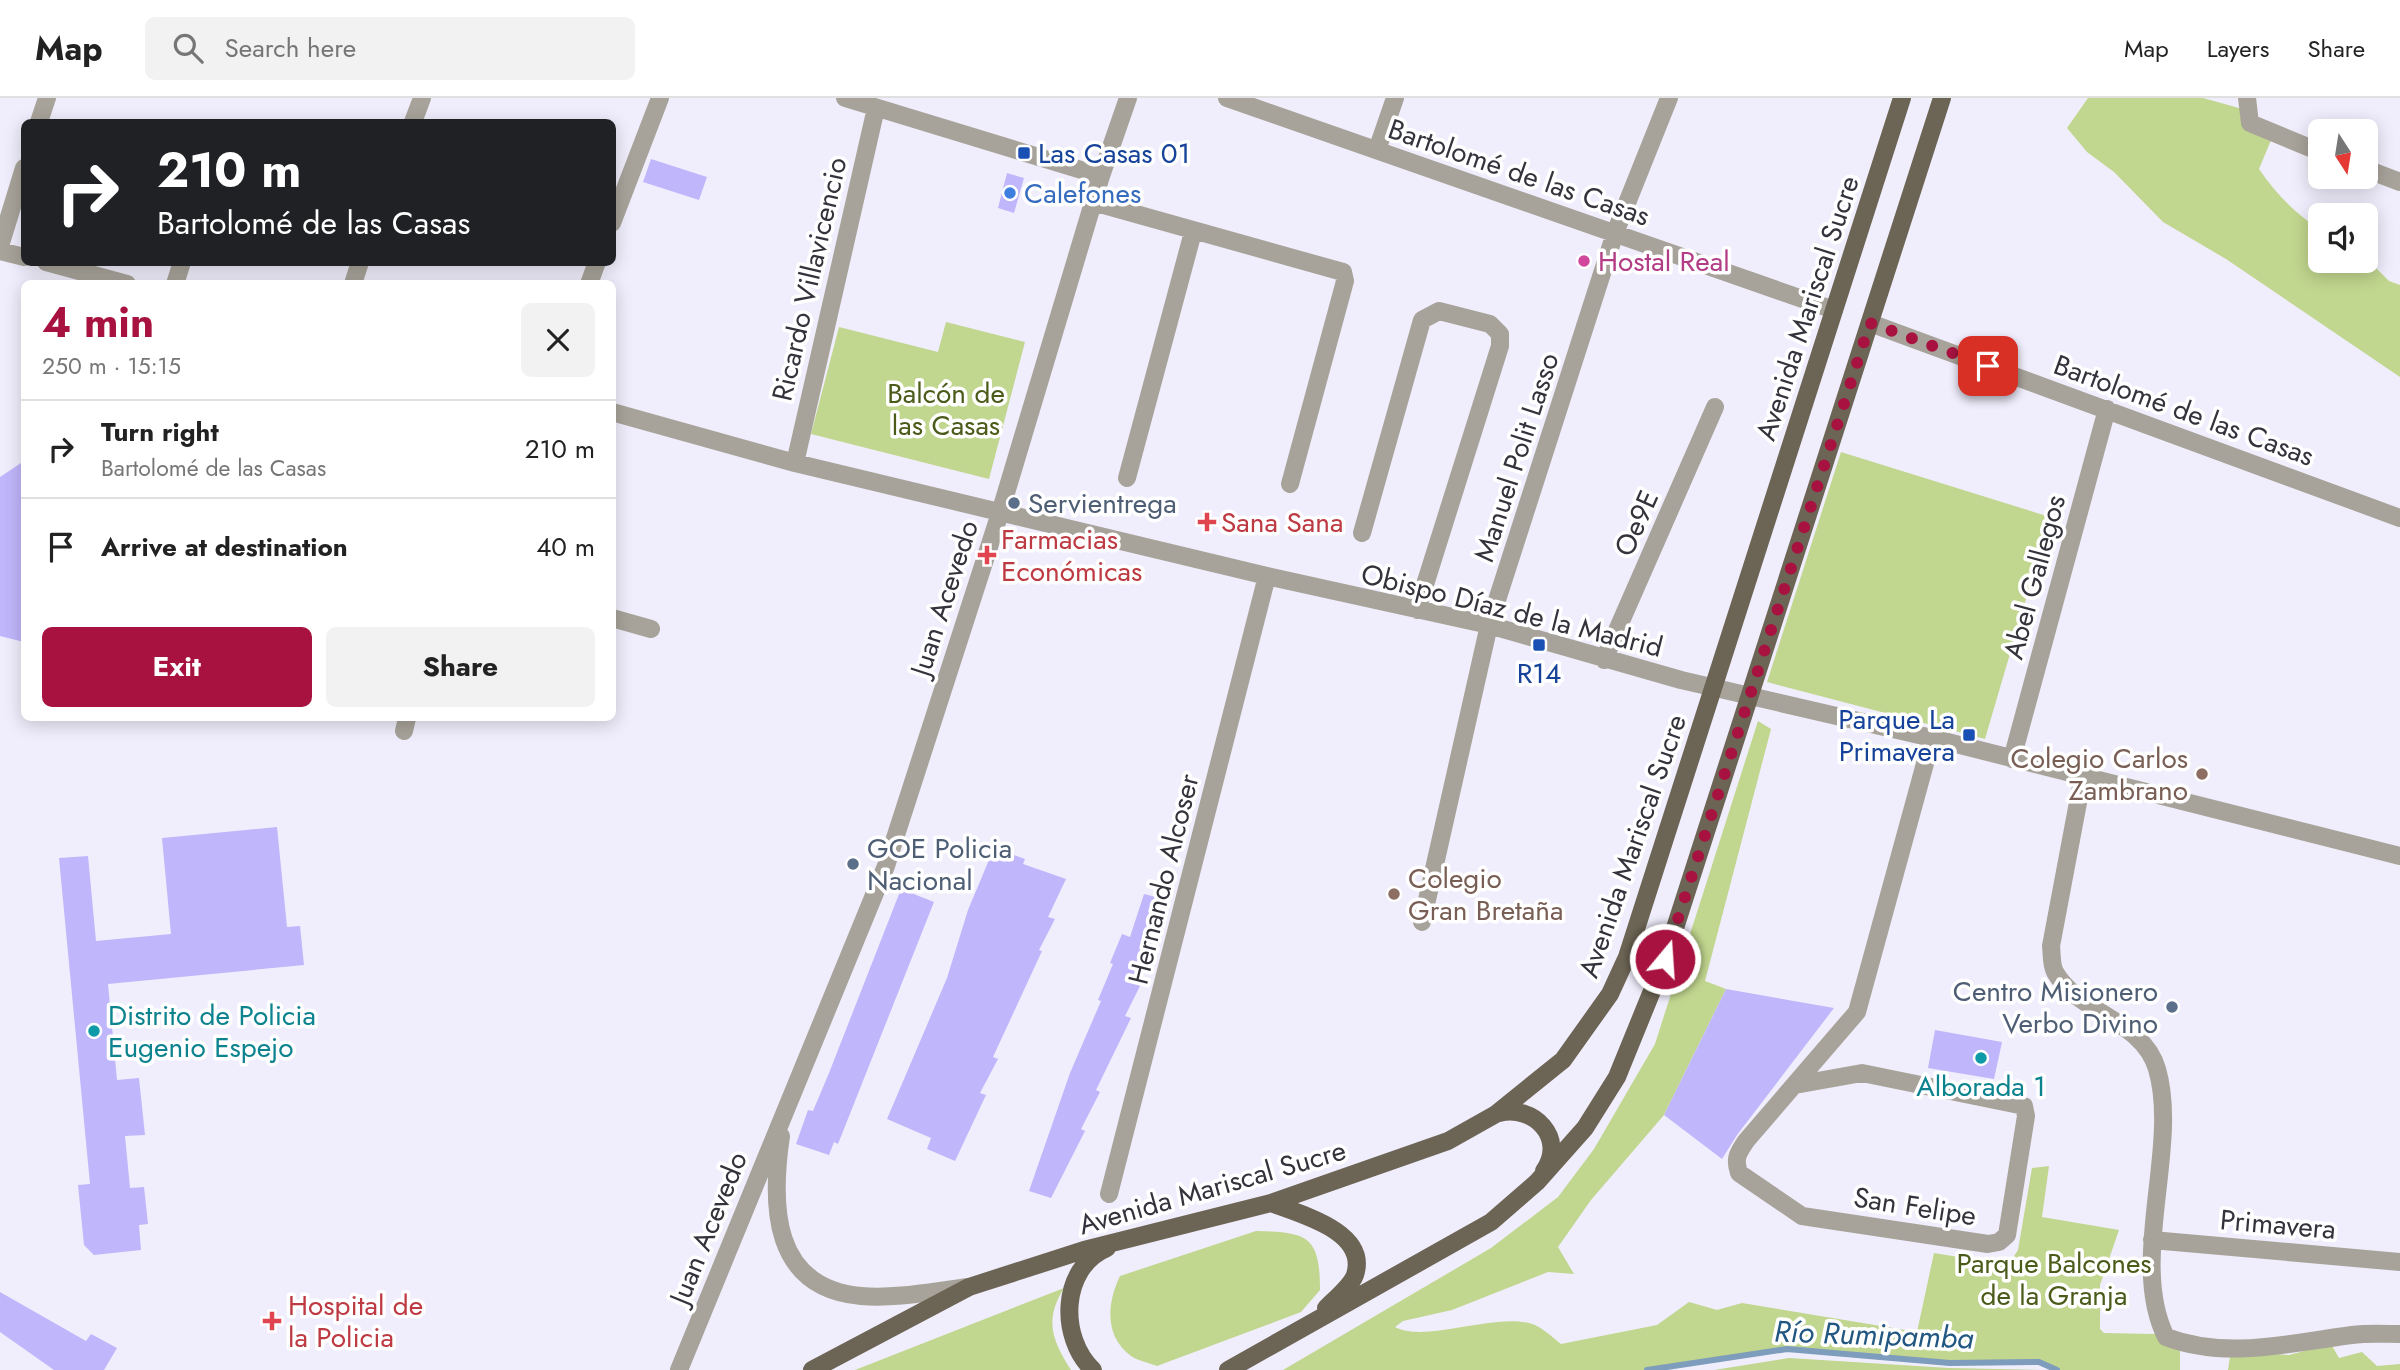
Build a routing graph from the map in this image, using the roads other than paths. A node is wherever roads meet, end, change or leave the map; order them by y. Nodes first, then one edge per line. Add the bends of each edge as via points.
1 (47, 98) edge
2 (422, 98) edge
3 (660, 98) edge
4 (1128, 98) edge
5 (1227, 98) edge
6 (1395, 98) edge
7 (1669, 98) edge
8 (1902, 98) edge
9 (1942, 98) edge
10 (860, 102) edge
11 (2246, 104) edge
12 (40, 119) edge
13 (414, 119) edge
14 (2308, 147) edge
15 (1377, 150) junction
16 (2378, 174) edge
17 (1101, 177) junction
18 (21, 178) edge
19 (2400, 182) edge
20 (1093, 202) junction
21 (616, 213) edge
22 (1193, 232) junction
23 (1615, 233) junction
24 (0, 246) edge
25 (0, 251) edge
26 (21, 256) edge
27 (61, 266) edge
28 (112, 280) edge
29 (1833, 310) junction
30 (1870, 323) junction
31 (1715, 407) dead end
32 (2107, 409) junction
33 (616, 413) edge
34 (795, 463) junction
35 (1127, 478) dead end
36 (1290, 484) dead end
37 (1000, 513) junction
38 (2400, 518) edge
39 (1362, 533) dead end
40 (1267, 576) junction
41 (1417, 610) junction
42 (616, 619) edge
43 (1489, 625) junction
44 (651, 629) dead end
45 (1604, 660) junction
46 (1932, 738) junction
47 (2012, 759) junction
48 (2083, 776) junction
49 (2400, 856) edge
50 (1422, 922) dead end
51 (1795, 1085) junction
52 (785, 1106) junction
53 (1496, 1114) junction
54 (1537, 1182) junction
55 (1109, 1194) dead end
56 (1271, 1203) junction
57 (1130, 1238) junction
58 (2152, 1240) junction
59 (2400, 1262) edge
60 (969, 1287) junction
61 (1314, 1321) junction
62 (2400, 1334) edge
63 (679, 1370) edge
64 (812, 1370) edge
65 (1093, 1370) edge
66 (1228, 1370) edge

1 - 12 street
2 - 13 street
3 - 21 street
4 - 17 street, Juan Acevedo
5 - 15 street, Bartolomé de las Casas
6 - 15 street
7 - 23 street, Manuel Polit Lasso
8 - 29 main road, Avenida Mariscal Sucre
9 - 30 main road
10 - 17 street
10 - 34 street, Ricardo Villavicencio
11 - 14 street via 2250,123
15 - 23 street, Bartolomé de las Casas
16 - 19 street
17 - 20 street, Juan Acevedo
18 - 24 street
20 - 22 street
20 - 37 street, Juan Acevedo
22 - 35 street
22 - 36 street via 1339,270 1345,276
23 - 29 street, Bartolomé de las Casas
23 - 43 street, Manuel Polit Lasso
25 - 26 street
27 - 28 street
29 - 53 main road, Avenida Mariscal Sucre via 1628,957 1603,1006 1563,1060
30 - 32 street, Bartolomé de las Casas
30 - 54 main road via 1665,959 1617,1077 1585,1128
31 - 45 street, Oe9E
32 - 38 street, Bartolomé de las Casas
32 - 47 street, Abel Gallegos
33 - 34 street, Obispo Díaz de la Madrid
34 - 37 street, Obispo Díaz de la Madrid
37 - 40 street, Obispo Díaz de la Madrid
37 - 52 street, Juan Acevedo via 886,866
39 - 41 street via 1423,320 1439,311 1490,324 1500,334 1500,346
40 - 41 street, Obispo Díaz de la Madrid
40 - 55 street, Hernando Alcoser
41 - 43 street, Obispo Díaz de la Madrid
42 - 44 street
43 - 45 street, Obispo Díaz de la Madrid
43 - 50 street, Manuel Polit Lasso
45 - 46 street, Obispo Díaz de la Madrid
46 - 47 street, Obispo Díaz de la Madrid
46 - 51 street, San Felipe via 1857,1012
47 - 48 street, Obispo Díaz de la Madrid
48 - 49 street, Obispo Díaz de la Madrid
48 - 58 street via 2050,946 2054,971 2143,1042 2157,1067 2160,1146
51 - 51 street, San Felipe via 1736,1155 1740,1172 1802,1216 1988,1244 2007,1235 2024,1107 1863,1073
52 - 60 street, Juan Acevedo via 775,1201 778,1228 797,1264 832,1289 859,1296
52 - 63 street, Juan Acevedo
53 - 54 main road via 1525,1112 1545,1128 1552,1153
53 - 56 main road, Avenida Mariscal Sucre via 1448,1142
54 - 61 main road via 1491,1222
56 - 57 main road, Avenida Mariscal Sucre
56 - 61 main road via 1330,1228 1353,1247 1355,1277
57 - 60 main road, Avenida Mariscal Sucre
57 - 65 main road via 1102,1250 1083,1265 1072,1289 1069,1315 1073,1340
58 - 59 street, Primavera
58 - 62 street via 2158,1321 2166,1337 2192,1347 2259,1349 2354,1334
60 - 64 main road, Avenida Mariscal Sucre
61 - 66 main road

